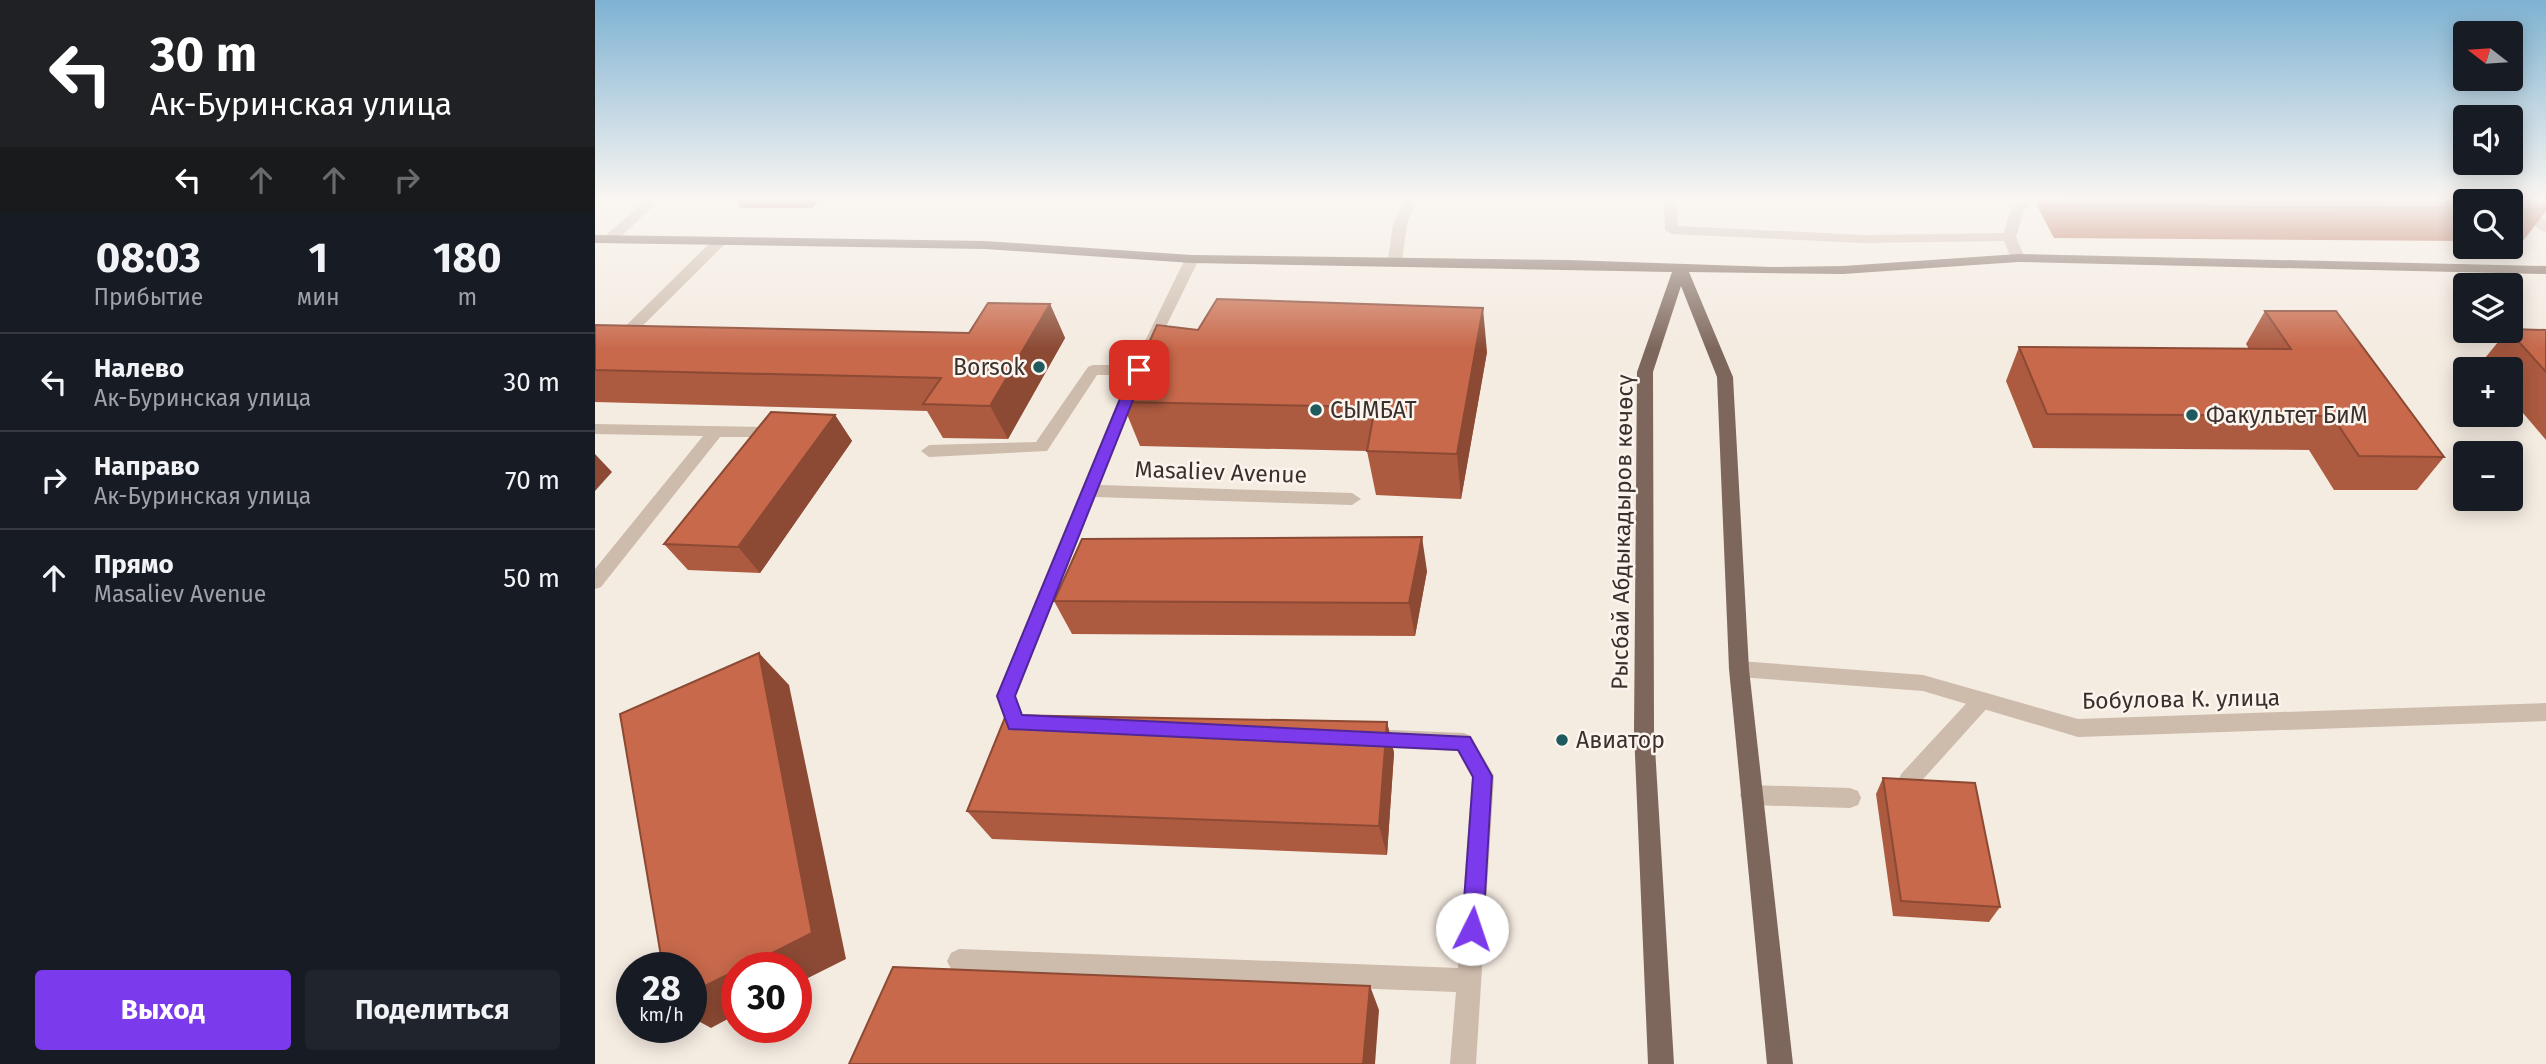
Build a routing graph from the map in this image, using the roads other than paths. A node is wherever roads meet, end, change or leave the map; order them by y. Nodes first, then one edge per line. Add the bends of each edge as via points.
1 (711, 250) edge
2 (1054, 250) edge
3 (1396, 250) edge
4 (2014, 250) edge
5 (2018, 258) junction
6 (1192, 259) junction
7 (1395, 260) junction
8 (1680, 267) junction
9 (2546, 270) edge
10 (595, 365) edge
11 (1139, 370) junction
12 (595, 429) edge
13 (716, 431) junction
14 (768, 432) edge
15 (929, 451) dead end
16 (1089, 491) junction
17 (1352, 499) dead end
18 (595, 582) edge
19 (1739, 669) junction
20 (1982, 700) junction
21 (2546, 712) edge
22 (1056, 725) edge
23 (1341, 737) edge
24 (1909, 780) edge
25 (1751, 795) junction
26 (1850, 798) dead end
27 (959, 961) dead end
28 (1469, 980) junction
29 (1464, 1064) edge
30 (1661, 1064) edge
31 (1780, 1064) edge

1 - 10 street
2 - 6 main road
3 - 7 street
4 - 5 street
5 - 8 main road via 1843,270
5 - 9 main road
6 - 7 main road
6 - 11 street, Masaliev Avenue via 1164,331
7 - 8 main road
8 - 19 main road via 1725,377
8 - 30 main road, Рысбай Абдыкадыров көчөсү via 1645,372 1644,731
11 - 15 street via 1093,370 1041,447
11 - 16 street, Masaliev Avenue
12 - 13 street
13 - 14 street
13 - 18 street
16 - 17 street, Masaliev Avenue
16 - 22 street via 1006,696 1015,723
19 - 20 street, Бобулова К. улица via 1923,683
19 - 25 main road
20 - 21 street, Бобулова К. улица via 2078,728
20 - 24 street
23 - 28 street via 1464,743 1483,776
25 - 26 street
25 - 31 main road
27 - 28 street
28 - 29 street

